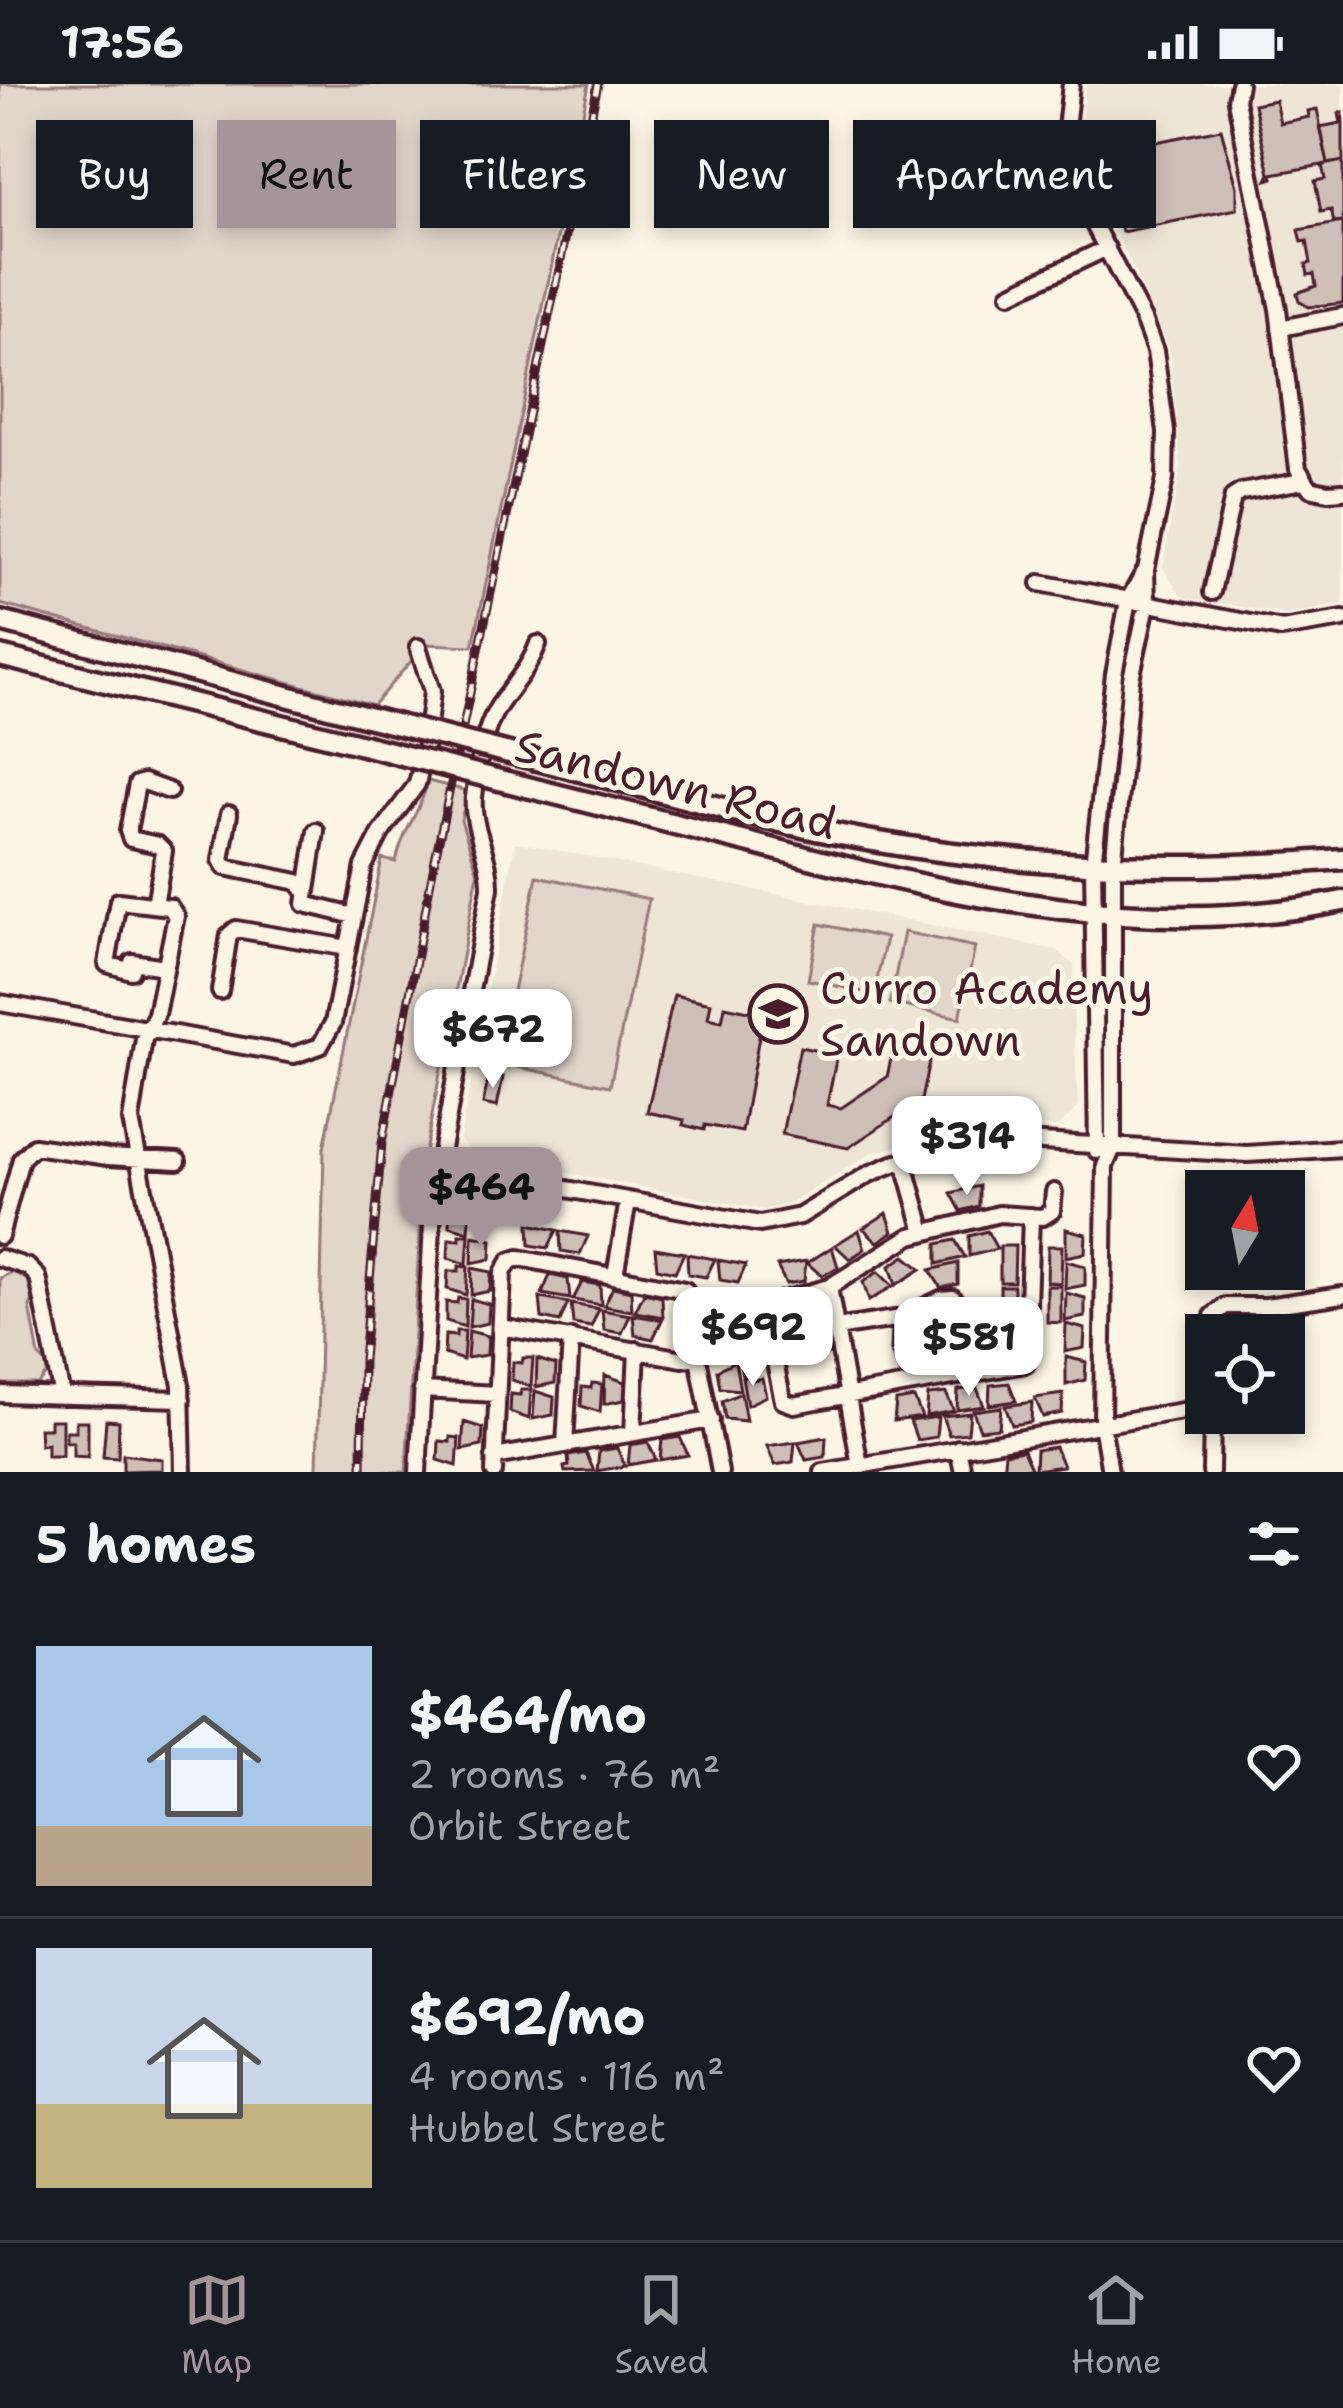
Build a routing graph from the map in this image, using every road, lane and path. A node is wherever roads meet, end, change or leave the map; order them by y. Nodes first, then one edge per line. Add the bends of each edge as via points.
1 (1071, 84) edge
2 (1239, 84) edge
3 (1107, 248) junction
4 (1010, 295) dead end
5 (1343, 316) edge
6 (1280, 328) junction
7 (1303, 481) junction
8 (1343, 491) edge
9 (1146, 570) junction
10 (1040, 583) dead end
11 (1212, 592) dead end
12 (1128, 601) junction
13 (1147, 605) junction
14 (1343, 619) edge
15 (0, 621) edge
16 (538, 644) dead end
17 (418, 647) dead end
18 (0, 656) edge
19 (170, 791) dead end
20 (230, 814) dead end
21 (316, 831) dead end
22 (1343, 859) edge
23 (1103, 866) junction
24 (304, 891) junction
25 (1343, 901) edge
26 (155, 904) junction
27 (1103, 914) junction
28 (354, 916) junction
29 (348, 948) junction
30 (165, 968) junction
31 (220, 992) dead end
32 (0, 1003) edge
33 (150, 1030) junction
34 (1095, 1148) junction
35 (1113, 1148) junction
36 (1343, 1148) edge
37 (135, 1158) junction
38 (178, 1161) dead end
39 (904, 1161) junction
40 (439, 1166) junction
41 (1105, 1166) junction
42 (6, 1184) edge
43 (1054, 1192) dead end
44 (628, 1201) junction
45 (1031, 1216) junction
46 (924, 1232) junction
47 (0, 1236) edge
48 (0, 1258) edge
49 (615, 1276) junction
50 (829, 1287) junction
51 (1343, 1295) edge
52 (1216, 1314) edge
53 (501, 1327) junction
54 (836, 1328) junction
55 (571, 1338) junction
56 (637, 1350) junction
57 (699, 1356) junction
58 (964, 1376) junction
59 (422, 1390) junction
60 (0, 1394) edge
61 (497, 1394) junction
62 (62, 1396) junction
63 (848, 1396) junction
64 (182, 1399) junction
65 (1185, 1413) edge
66 (711, 1420) junction
67 (1102, 1424) junction
68 (633, 1433) junction
69 (1210, 1434) edge
70 (565, 1445) junction
71 (958, 1448) junction
72 (494, 1464) edge
73 (860, 1466) junction
74 (183, 1472) edge
75 (418, 1472) edge
76 (720, 1472) edge
77 (823, 1472) edge
78 (963, 1472) edge
79 (1110, 1472) edge
80 (1211, 1472) edge

1 - 3 street via 1068,151 1079,196
2 - 6 street via 1237,109
3 - 4 street
3 - 9 street via 1144,319 1162,385 1165,479
5 - 6 street
6 - 7 street
7 - 8 street via 1318,491
7 - 11 street via 1233,497
9 - 12 street
9 - 13 street
10 - 12 street
12 - 13 street
12 - 23 street via 1111,694
13 - 14 street via 1282,629
13 - 23 street
15 - 23 main road, Sandown Road, bridge via 864,839
16 - 40 street via 490,719 474,798 490,888
17 - 28 street via 433,706 421,764 411,794 369,852
18 - 27 main road, Sandown Road, bridge via 941,892
19 - 26 street via 137,784 128,831 164,851
20 - 24 street via 225,868 298,882
21 - 24 street
22 - 23 main road, Sandown Road
23 - 27 street
24 - 28 street via 310,908
25 - 27 main road, Sandown Road via 1214,915
26 - 30 street via 176,913
26 - 30 street via 116,903 105,958 112,967
27 - 34 street
27 - 35 street
28 - 29 street
29 - 31 street via 236,929
29 - 33 street via 330,1033 312,1052
30 - 33 street
32 - 33 street
33 - 37 street via 132,1105
34 - 35 street
34 - 39 street via 991,1139
34 - 41 street
35 - 36 street
35 - 41 street
37 - 38 street
37 - 42 street via 34,1146
37 - 64 street
39 - 44 street via 782,1222
39 - 46 street
40 - 44 street
40 - 59 street
41 - 67 street
42 - 47 street
43 - 45 street via 1049,1214
44 - 49 street
45 - 46 street via 999,1214
45 - 58 street via 1028,1360
46 - 50 street
48 - 62 street via 38,1277
49 - 53 street via 509,1261
49 - 57 street via 680,1288
50 - 54 street
50 - 63 street via 769,1304 775,1372 789,1404
51 - 52 street
53 - 55 street
53 - 61 street
54 - 58 street via 902,1318 953,1298 963,1308
54 - 63 street
55 - 56 street
55 - 70 street
56 - 57 street
56 - 68 street
57 - 66 street
58 - 63 street
59 - 61 street
59 - 75 street
60 - 62 street
61 - 72 street
62 - 64 street
63 - 73 street
64 - 74 street
65 - 67 street
66 - 68 street
66 - 76 street
67 - 71 street
67 - 79 street
68 - 70 street
69 - 80 street
70 - 72 street
71 - 73 street
71 - 78 street
73 - 77 street

